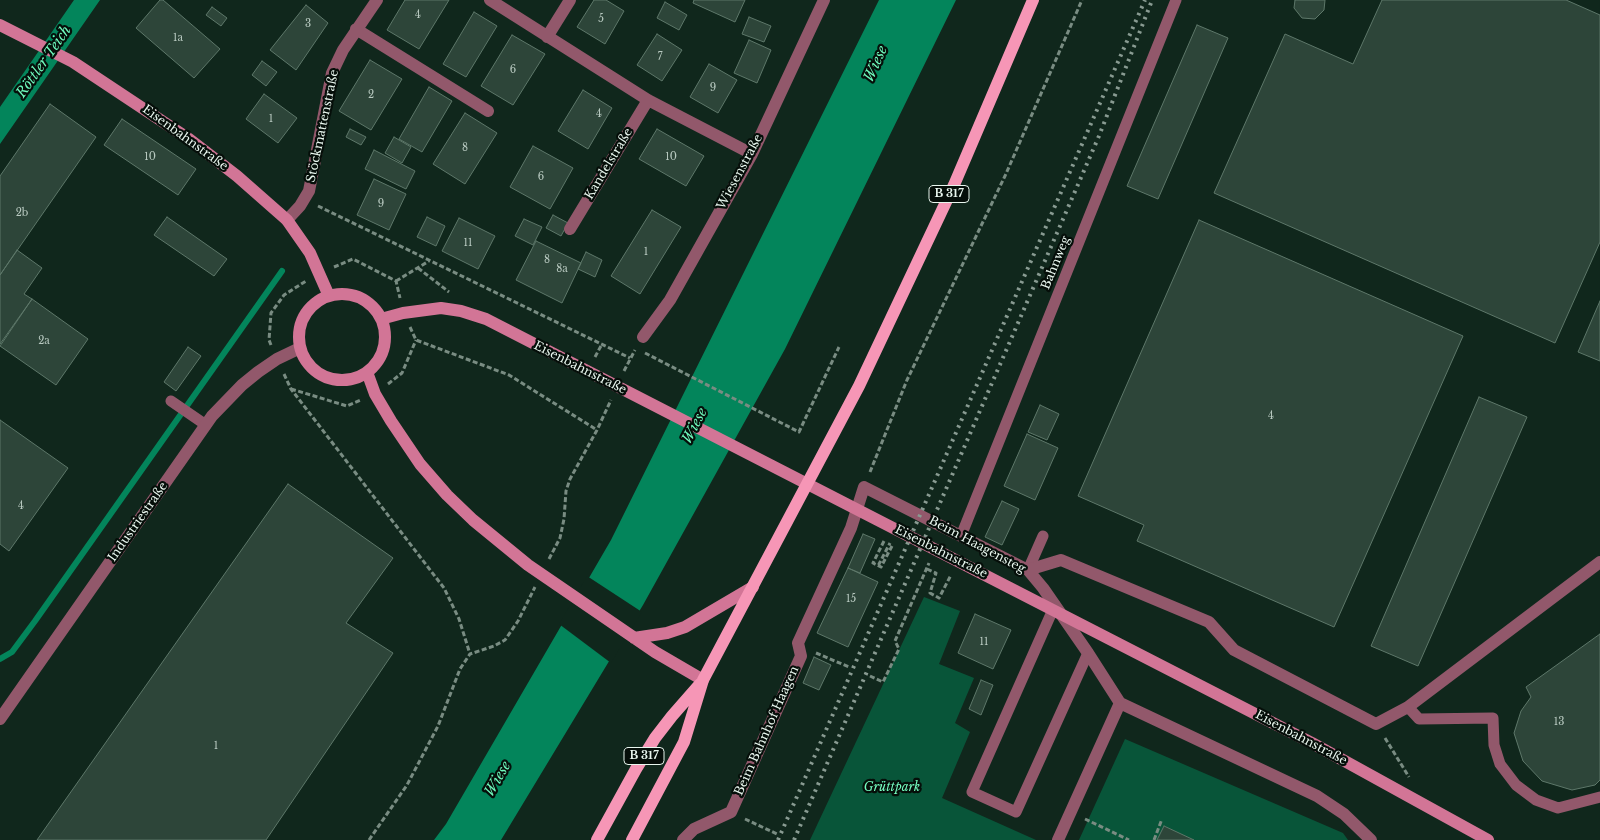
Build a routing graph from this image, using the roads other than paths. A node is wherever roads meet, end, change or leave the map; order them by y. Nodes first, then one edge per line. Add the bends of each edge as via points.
1 (377, 0) edge
2 (490, 0) edge
3 (570, 0) edge
4 (824, 0) edge
5 (1034, 0) edge
6 (1176, 0) edge
7 (0, 25) edge
8 (356, 29) junction
9 (547, 37) junction
10 (648, 100) junction
11 (488, 111) dead end
12 (752, 154) junction
13 (287, 220) junction
14 (570, 229) dead end
15 (329, 296) junction
16 (381, 319) junction
17 (643, 337) dead end
18 (300, 348) junction
19 (367, 372) junction
20 (171, 401) dead end
21 (206, 425) junction
22 (864, 487) joint
23 (961, 536) junction
24 (1043, 536) dead end
25 (1600, 562) edge
26 (1028, 570) junction
27 (753, 586) junction
28 (1055, 605) junction
29 (634, 638) junction
30 (1088, 653) junction
31 (703, 680) junction
32 (1120, 703) junction
33 (1408, 707) junction
34 (0, 719) edge
35 (1600, 797) edge
36 (597, 840) edge
37 (632, 840) edge
38 (684, 840) edge
39 (1058, 840) edge
40 (1371, 840) edge
41 (1488, 840) edge

1 - 8 street, Stöckmattenstraße
2 - 9 street
3 - 9 street
4 - 12 street, Wiesenstraße
5 - 27 main road, B 317 via 954,184 859,386
6 - 23 lane, Bahnweg
7 - 13 street, Eisenbahnstraße via 73,62 189,139
8 - 11 street
8 - 13 street, Stöckmattenstraße via 332,73 309,191
9 - 10 street
10 - 12 street
10 - 14 street, Kandelstraße
12 - 17 street, Wiesenstraße via 670,300
13 - 15 street, Eisenbahnstraße via 310,253
15 - 16 street via 344,294 359,298 372,306
15 - 18 street via 314,303 304,316 299,332
16 - 19 street via 385,333 383,348
16 - 41 street, Eisenbahnstraße via 441,308 486,320 1312,743
18 - 19 street via 305,361 327,378 355,378
18 - 21 street, Industriestraße via 242,385
19 - 29 street via 391,422 420,464 447,495 528,565
20 - 21 lane
21 - 34 street, Industriestraße
22 - 23 street, Beim Haagensteg
22 - 38 street, Beim Bahnhof Haagen via 851,528 798,643 801,656 731,812 694,829
23 - 26 street, Beim Haagensteg
24 - 26 lane
25 - 33 street
26 - 28 street, Beim Haagensteg
26 - 33 street via 1062,560 1209,622 1234,650 1376,724
27 - 29 street via 685,627
27 - 31 main road, B 317
28 - 30 street, Beim Haagensteg
28 - 30 lane via 972,792 1016,812
29 - 31 street
30 - 32 street, Beim Haagensteg
31 - 36 main road, B 317 via 656,738
31 - 37 main road, B 317 via 684,742
32 - 39 street
32 - 40 street via 1317,796 1344,814
33 - 35 lane via 1419,718 1493,718 1494,745 1500,764 1516,785 1536,800 1558,808

